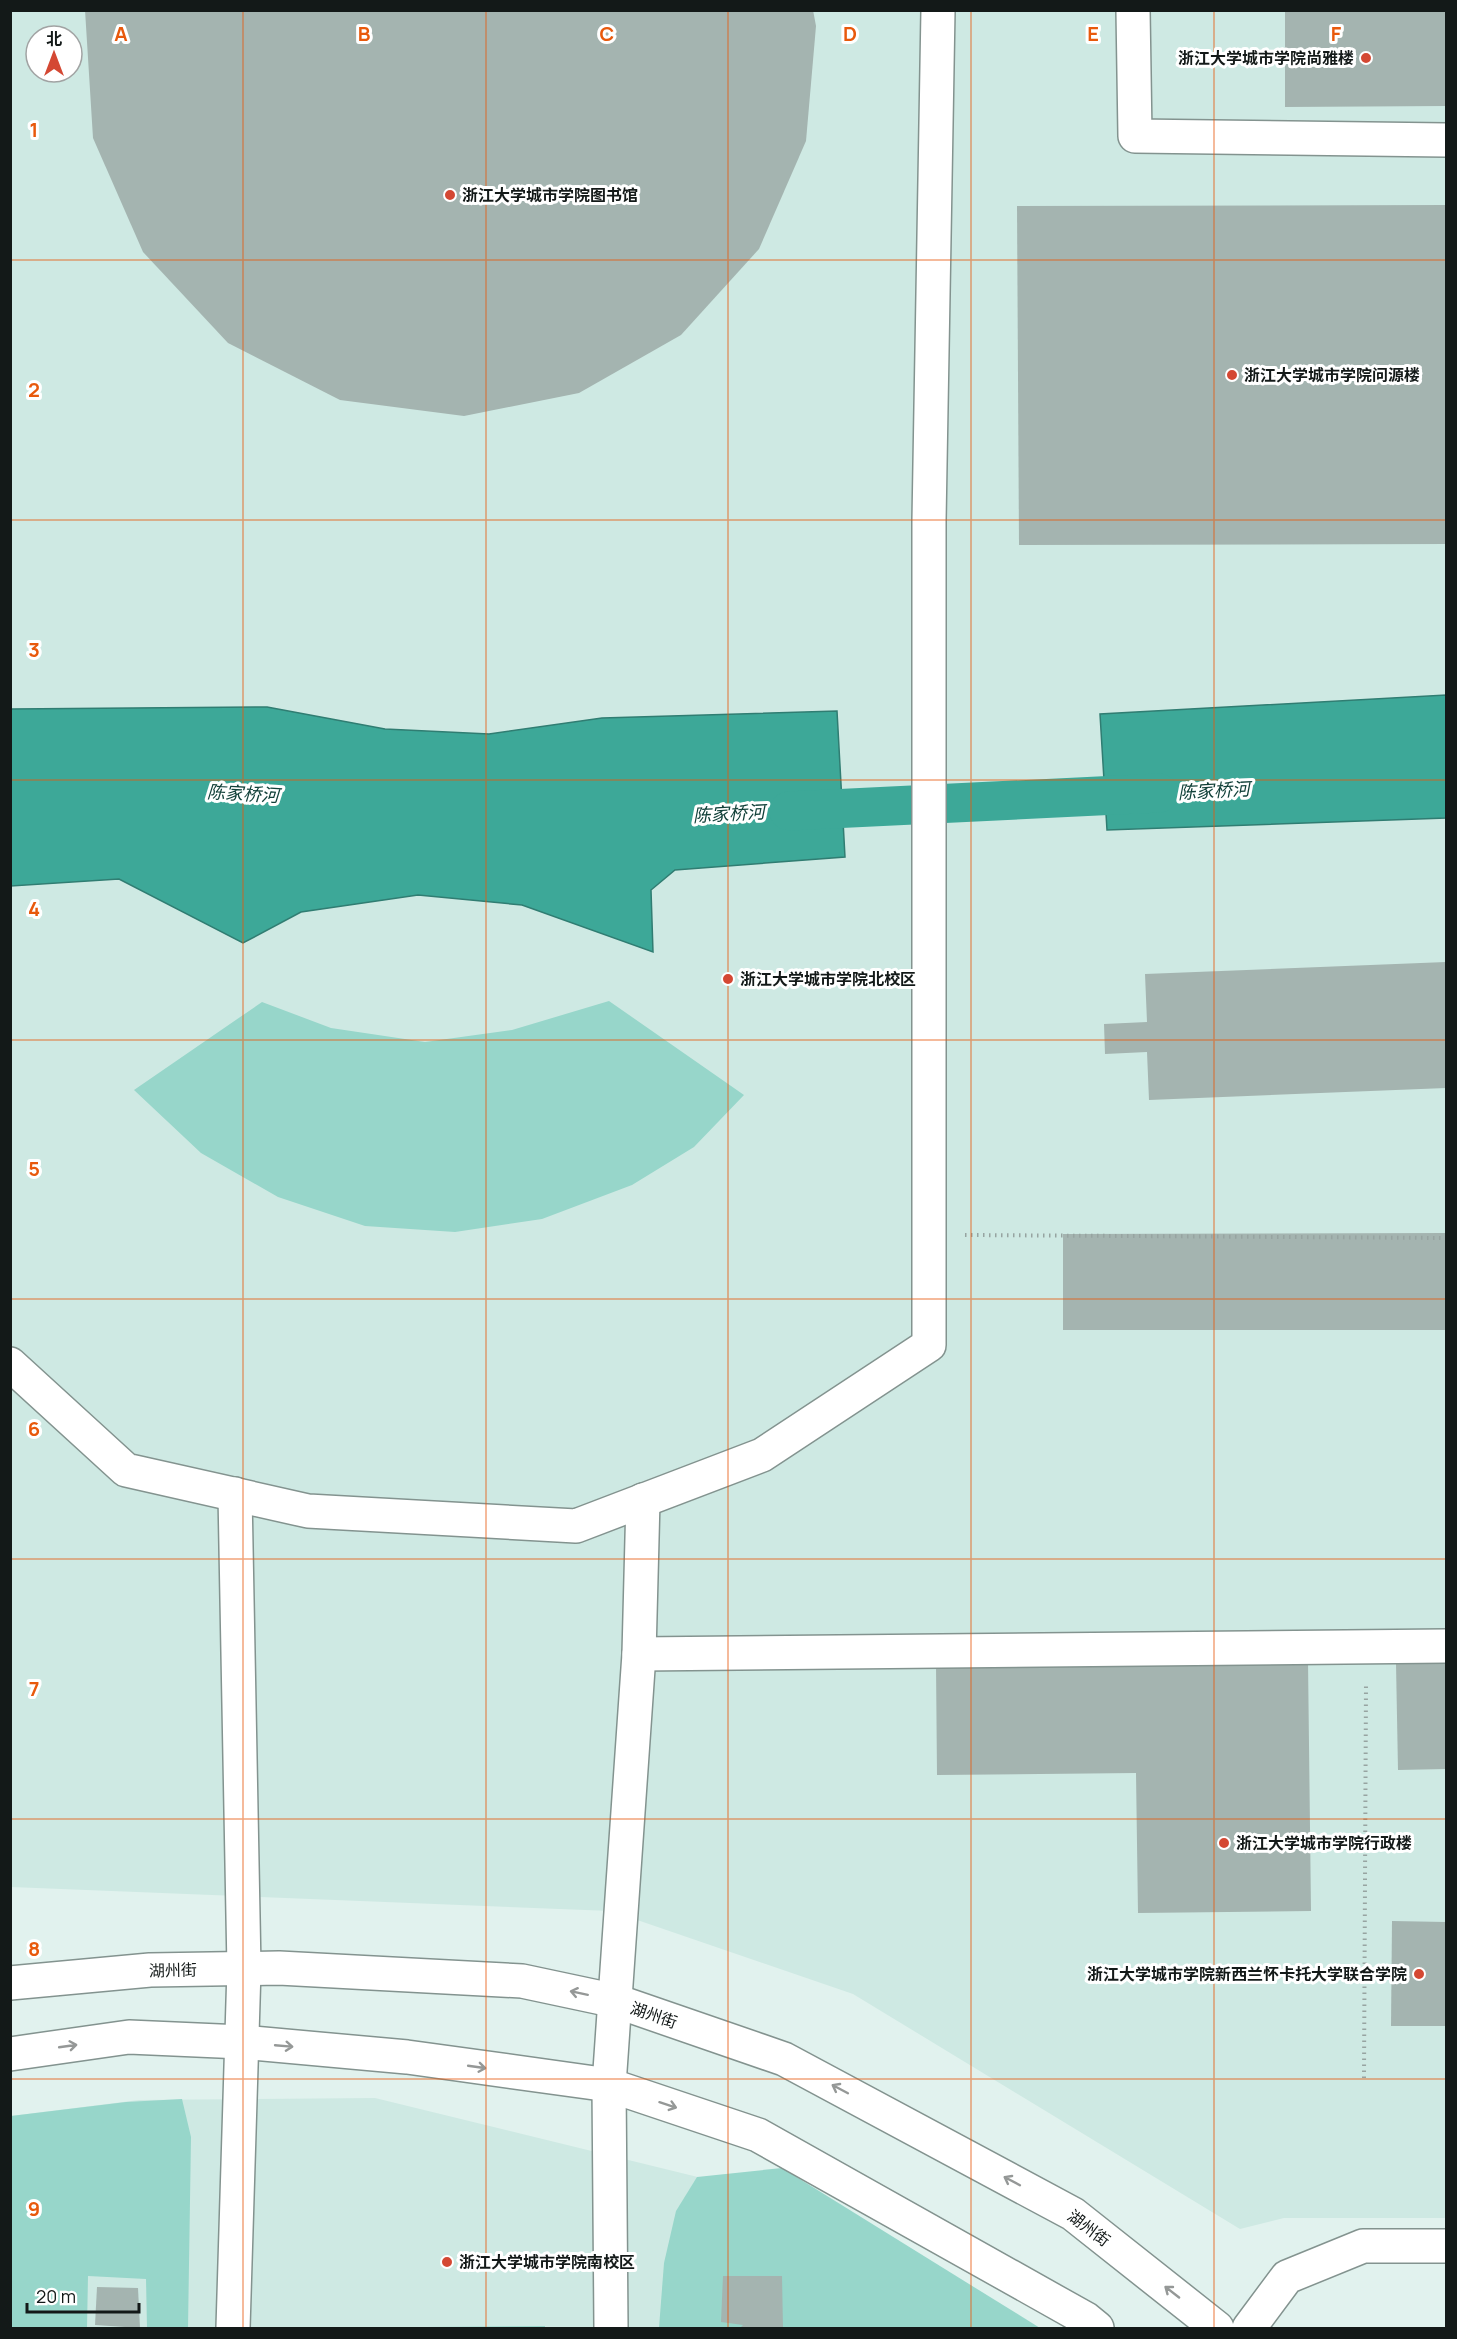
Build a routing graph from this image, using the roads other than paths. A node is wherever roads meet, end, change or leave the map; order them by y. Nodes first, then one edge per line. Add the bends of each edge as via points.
1 (938, 10) edge
2 (1133, 10) edge
3 (1446, 140) edge
4 (10, 1364) edge
5 (235, 1494) junction
6 (643, 1500) junction
7 (1446, 1646) edge
8 (639, 1654) junction
9 (244, 1969) junction
10 (10, 1983) edge
11 (616, 2001) junction
12 (242, 2042) junction
13 (10, 2054) edge
14 (609, 2085) junction
15 (1446, 2246) edge
16 (233, 2328) edge
17 (611, 2328) edge
18 (1097, 2328) edge
19 (1217, 2328) edge
20 (1249, 2328) edge

1 - 6 street via 929,520 929,1345 762,1455
2 - 3 street via 1135,136
4 - 5 street via 126,1470
5 - 6 street via 308,1510 576,1526
5 - 9 street
6 - 8 street
7 - 8 street
8 - 11 street
9 - 10 street, 湖州街 via 150,1970
11 -> 9 street, 湖州街 via 522,1981
9 - 12 street
11 - 14 street
19 -> 11 street, 湖州街 via 1073,2214 784,2059
13 -> 12 street via 129,2037
12 -> 14 street via 407,2057
12 - 16 street
14 - 17 street
14 -> 18 street via 758,2135
15 - 20 street via 1362,2246 1287,2277

